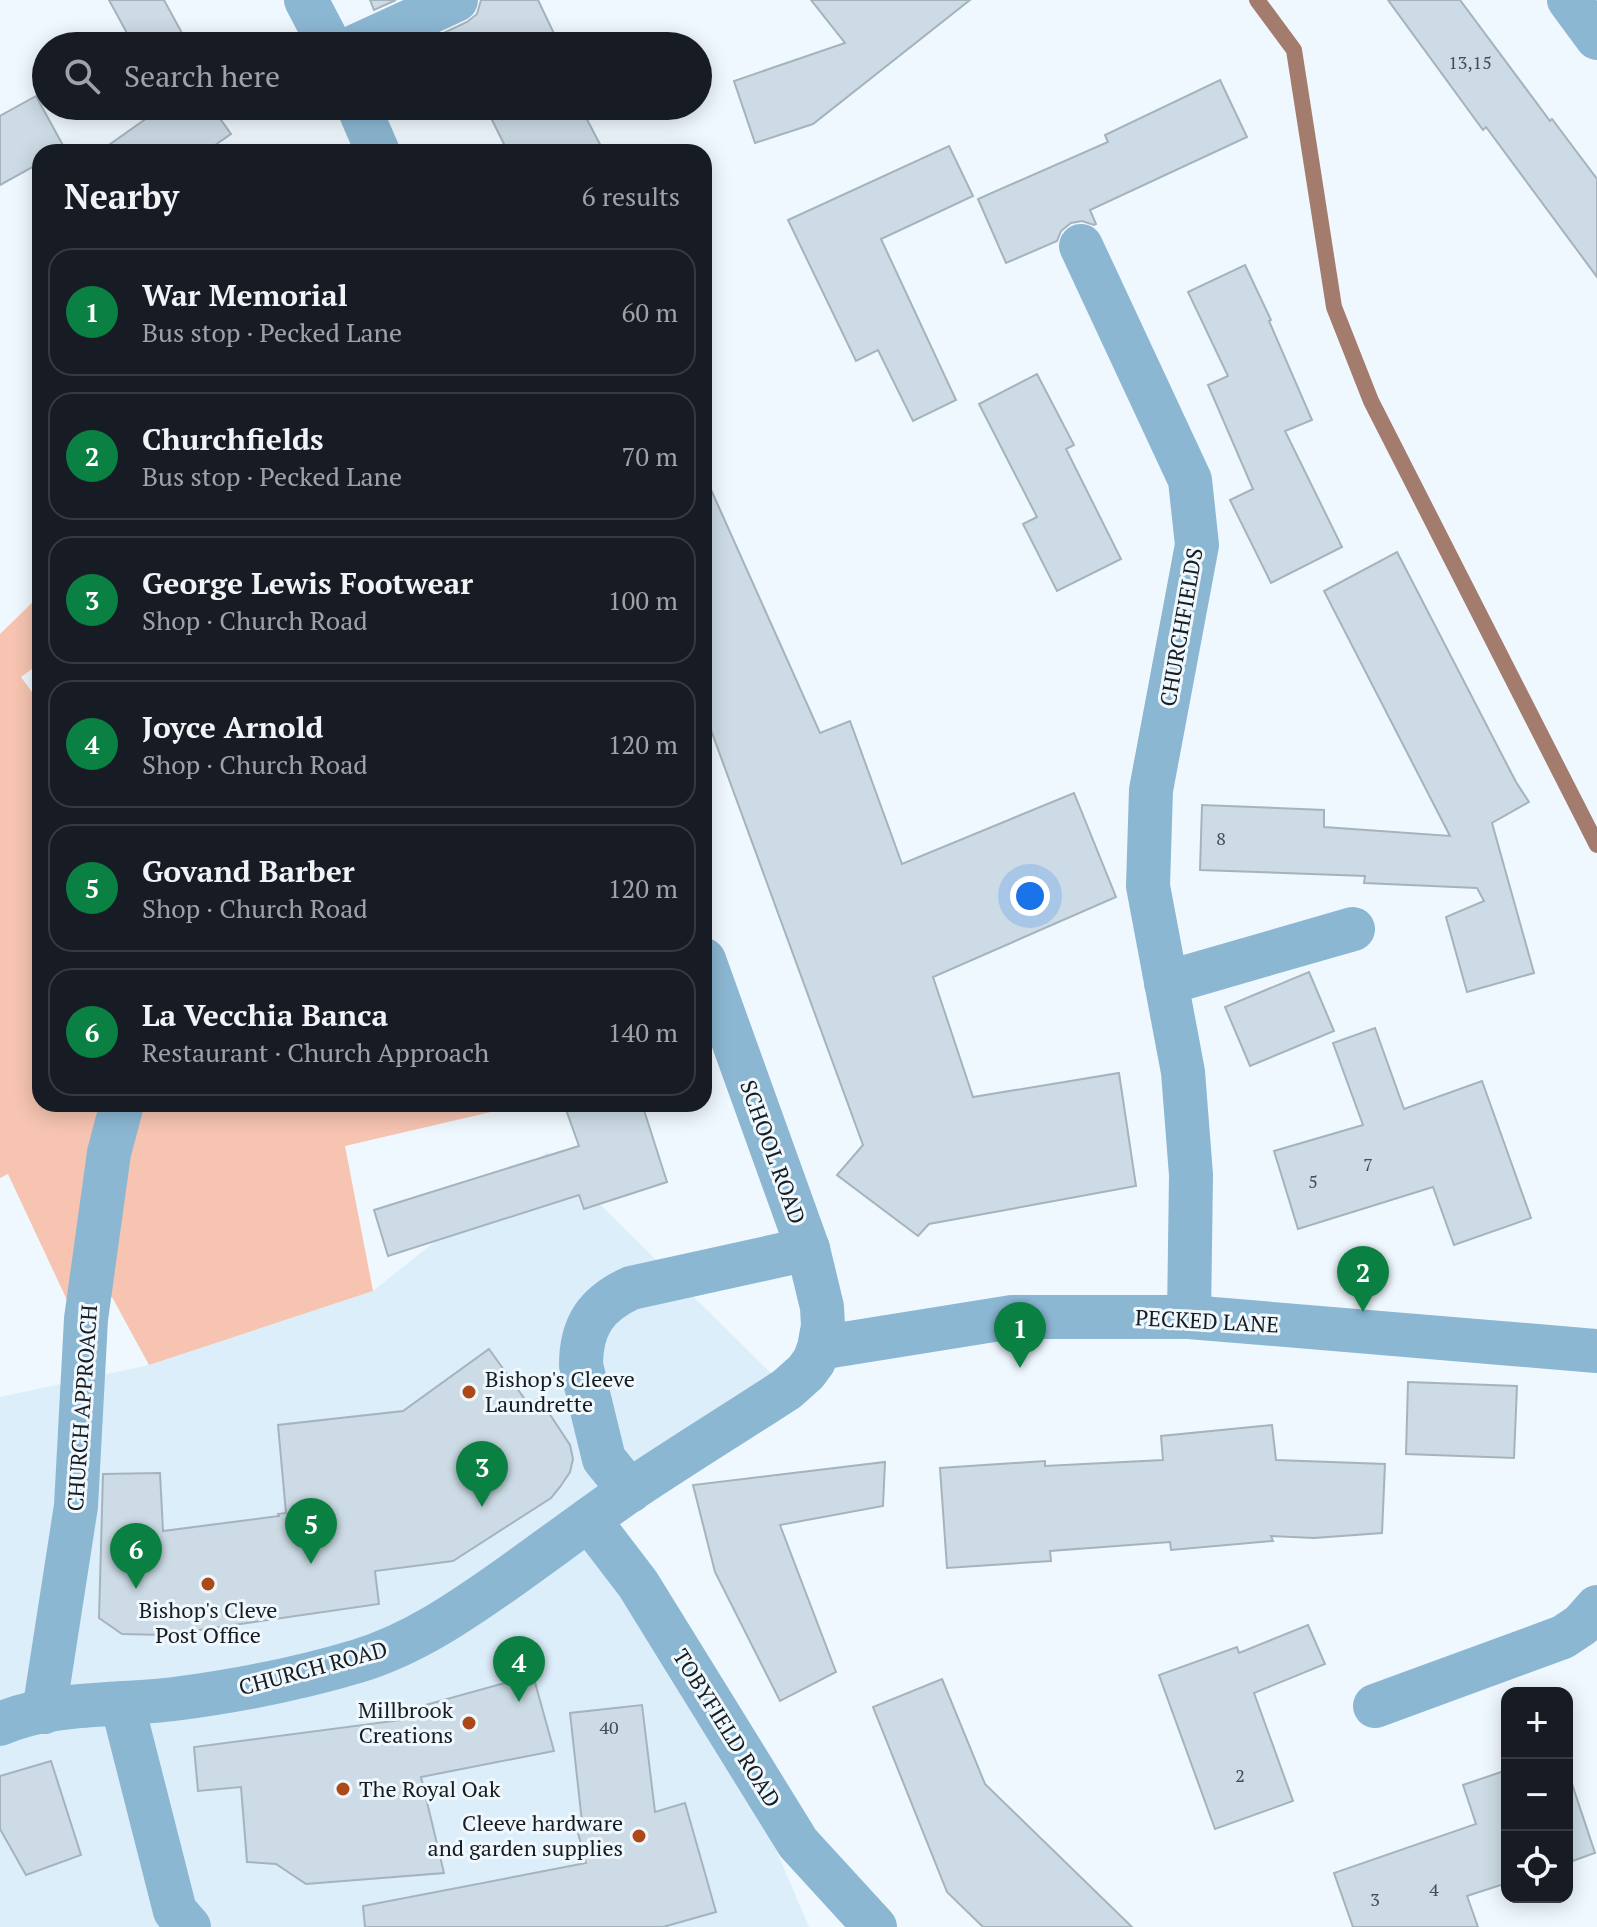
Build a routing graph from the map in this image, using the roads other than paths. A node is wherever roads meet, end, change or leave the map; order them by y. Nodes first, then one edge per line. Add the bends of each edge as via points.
1 (306, 0) edge
2 (456, 0) edge
3 (1569, 0) edge
4 (323, 32) edge
5 (386, 32) edge
6 (1597, 38) edge
7 (364, 120) edge
8 (375, 144) edge
9 (1081, 246) dead end
10 (1353, 929) dead end
11 (712, 982) edge
12 (1166, 983) junction
13 (120, 1112) edge
14 (808, 1249) junction
15 (1189, 1317) junction
16 (819, 1348) junction
17 (1597, 1351) edge
18 (630, 1491) junction
19 (589, 1520) junction
20 (1597, 1607) edge
21 (122, 1703) junction
22 (1375, 1706) dead end
23 (44, 1712) junction
24 (0, 1724) edge
25 (173, 1922) edge
26 (875, 1927) edge

1 - 4 street
2 - 5 street
3 - 6 street
7 - 8 street
9 - 12 street, CHURCHFIELDS via 1190,480 1197,545 1151,790 1148,886
10 - 12 street
11 - 14 street, SCHOOL ROAD
12 - 15 street, CHURCHFIELDS via 1183,1072 1191,1175
13 - 23 street, CHURCH APPROACH via 109,1153 86,1319 76,1506
14 - 16 street, SCHOOL ROAD via 822,1307
14 - 18 street via 631,1288 615,1295 590,1321 581,1365 604,1459
15 - 16 street, PECKED LANE via 1012,1317
15 - 17 street, PECKED LANE
16 - 18 street, CHURCH ROAD via 806,1372 787,1389
18 - 19 street, CHURCH ROAD
19 - 21 street, CHURCH ROAD via 421,1636 361,1660 240,1690
19 - 26 street, TOBYFIELD ROAD via 638,1584 798,1843
20 - 22 street via 1581,1625 1543,1646
21 - 23 street, CHURCH ROAD
21 - 25 street
23 - 24 street, CHURCH ROAD

